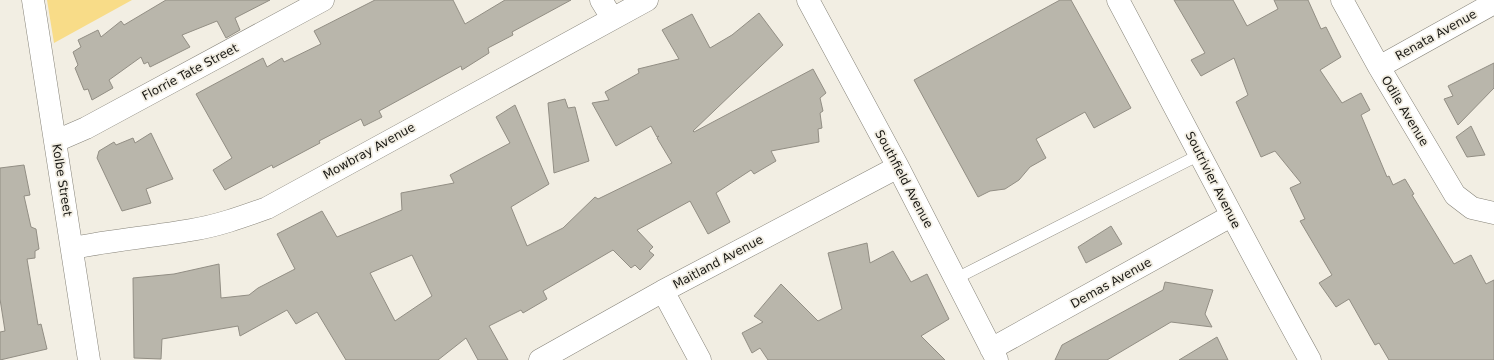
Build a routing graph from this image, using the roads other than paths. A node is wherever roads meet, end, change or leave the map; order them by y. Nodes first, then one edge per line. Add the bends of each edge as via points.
1 (33, 0) edge
2 (323, 0) edge
3 (601, 0) edge
4 (647, 0) edge
5 (808, 0) edge
6 (1118, 0) edge
7 (1342, 0) edge
8 (1494, 3) edge
9 (612, 18) junction
10 (1379, 67) junction
11 (56, 141) junction
12 (1201, 154) junction
13 (898, 167) junction
14 (1487, 212) edge
15 (1231, 216) junction
16 (73, 248) junction
17 (956, 279) junction
18 (663, 292) junction
19 (994, 354) edge
20 (89, 360) edge
21 (540, 360) edge
22 (700, 360) edge
23 (1310, 360) edge

1 - 11 street, Kolbe Street
2 - 11 street, Florrie Tate Street via 86,128
3 - 9 street
4 - 9 street, Mowbray Avenue
5 - 13 street, Southfield Avenue
6 - 12 street, Soutrivier Avenue
7 - 10 street, Odile Avenue
8 - 10 street, Renata Avenue
9 - 16 street, Mowbray Avenue via 267,208 192,230
10 - 14 street, Odile Avenue via 1455,195 1465,204
11 - 16 street, Kolbe Street
12 - 15 street, Soutrivier Avenue
12 - 17 lane
13 - 17 street, Southfield Avenue
13 - 18 street, Maitland Avenue
15 - 19 street, Demas Avenue
15 - 23 street, Soutrivier Avenue
16 - 20 street, Kolbe Street
17 - 19 street, Southfield Avenue
18 - 21 street, Maitland Avenue
18 - 22 street

